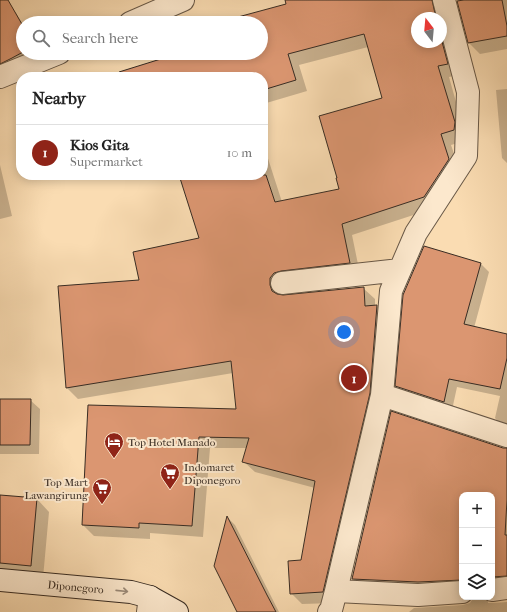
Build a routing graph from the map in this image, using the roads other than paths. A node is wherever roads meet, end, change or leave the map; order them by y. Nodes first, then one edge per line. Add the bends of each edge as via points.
1 (183, 0) edge
2 (444, 0) edge
3 (146, 16) edge
4 (42, 60) edge
5 (0, 77) edge
6 (400, 270) junction
7 (282, 283) dead end
8 (382, 395) junction
9 (507, 436) edge
10 (0, 580) edge
11 (507, 588) edge
12 (495, 590) edge
13 (336, 591) junction
14 (459, 592) edge
15 (149, 605) edge
16 (177, 612) edge
17 (329, 612) edge

1 - 3 street
2 - 6 street via 468,92 466,156 416,233
4 - 5 street
6 - 7 street
6 - 8 street via 391,291
8 - 9 street
8 - 13 street
10 -> 15 street, Diponegoro via 131,592
11 - 12 street
13 - 14 street via 418,596
13 - 17 street
15 - 16 street, Diponegoro

